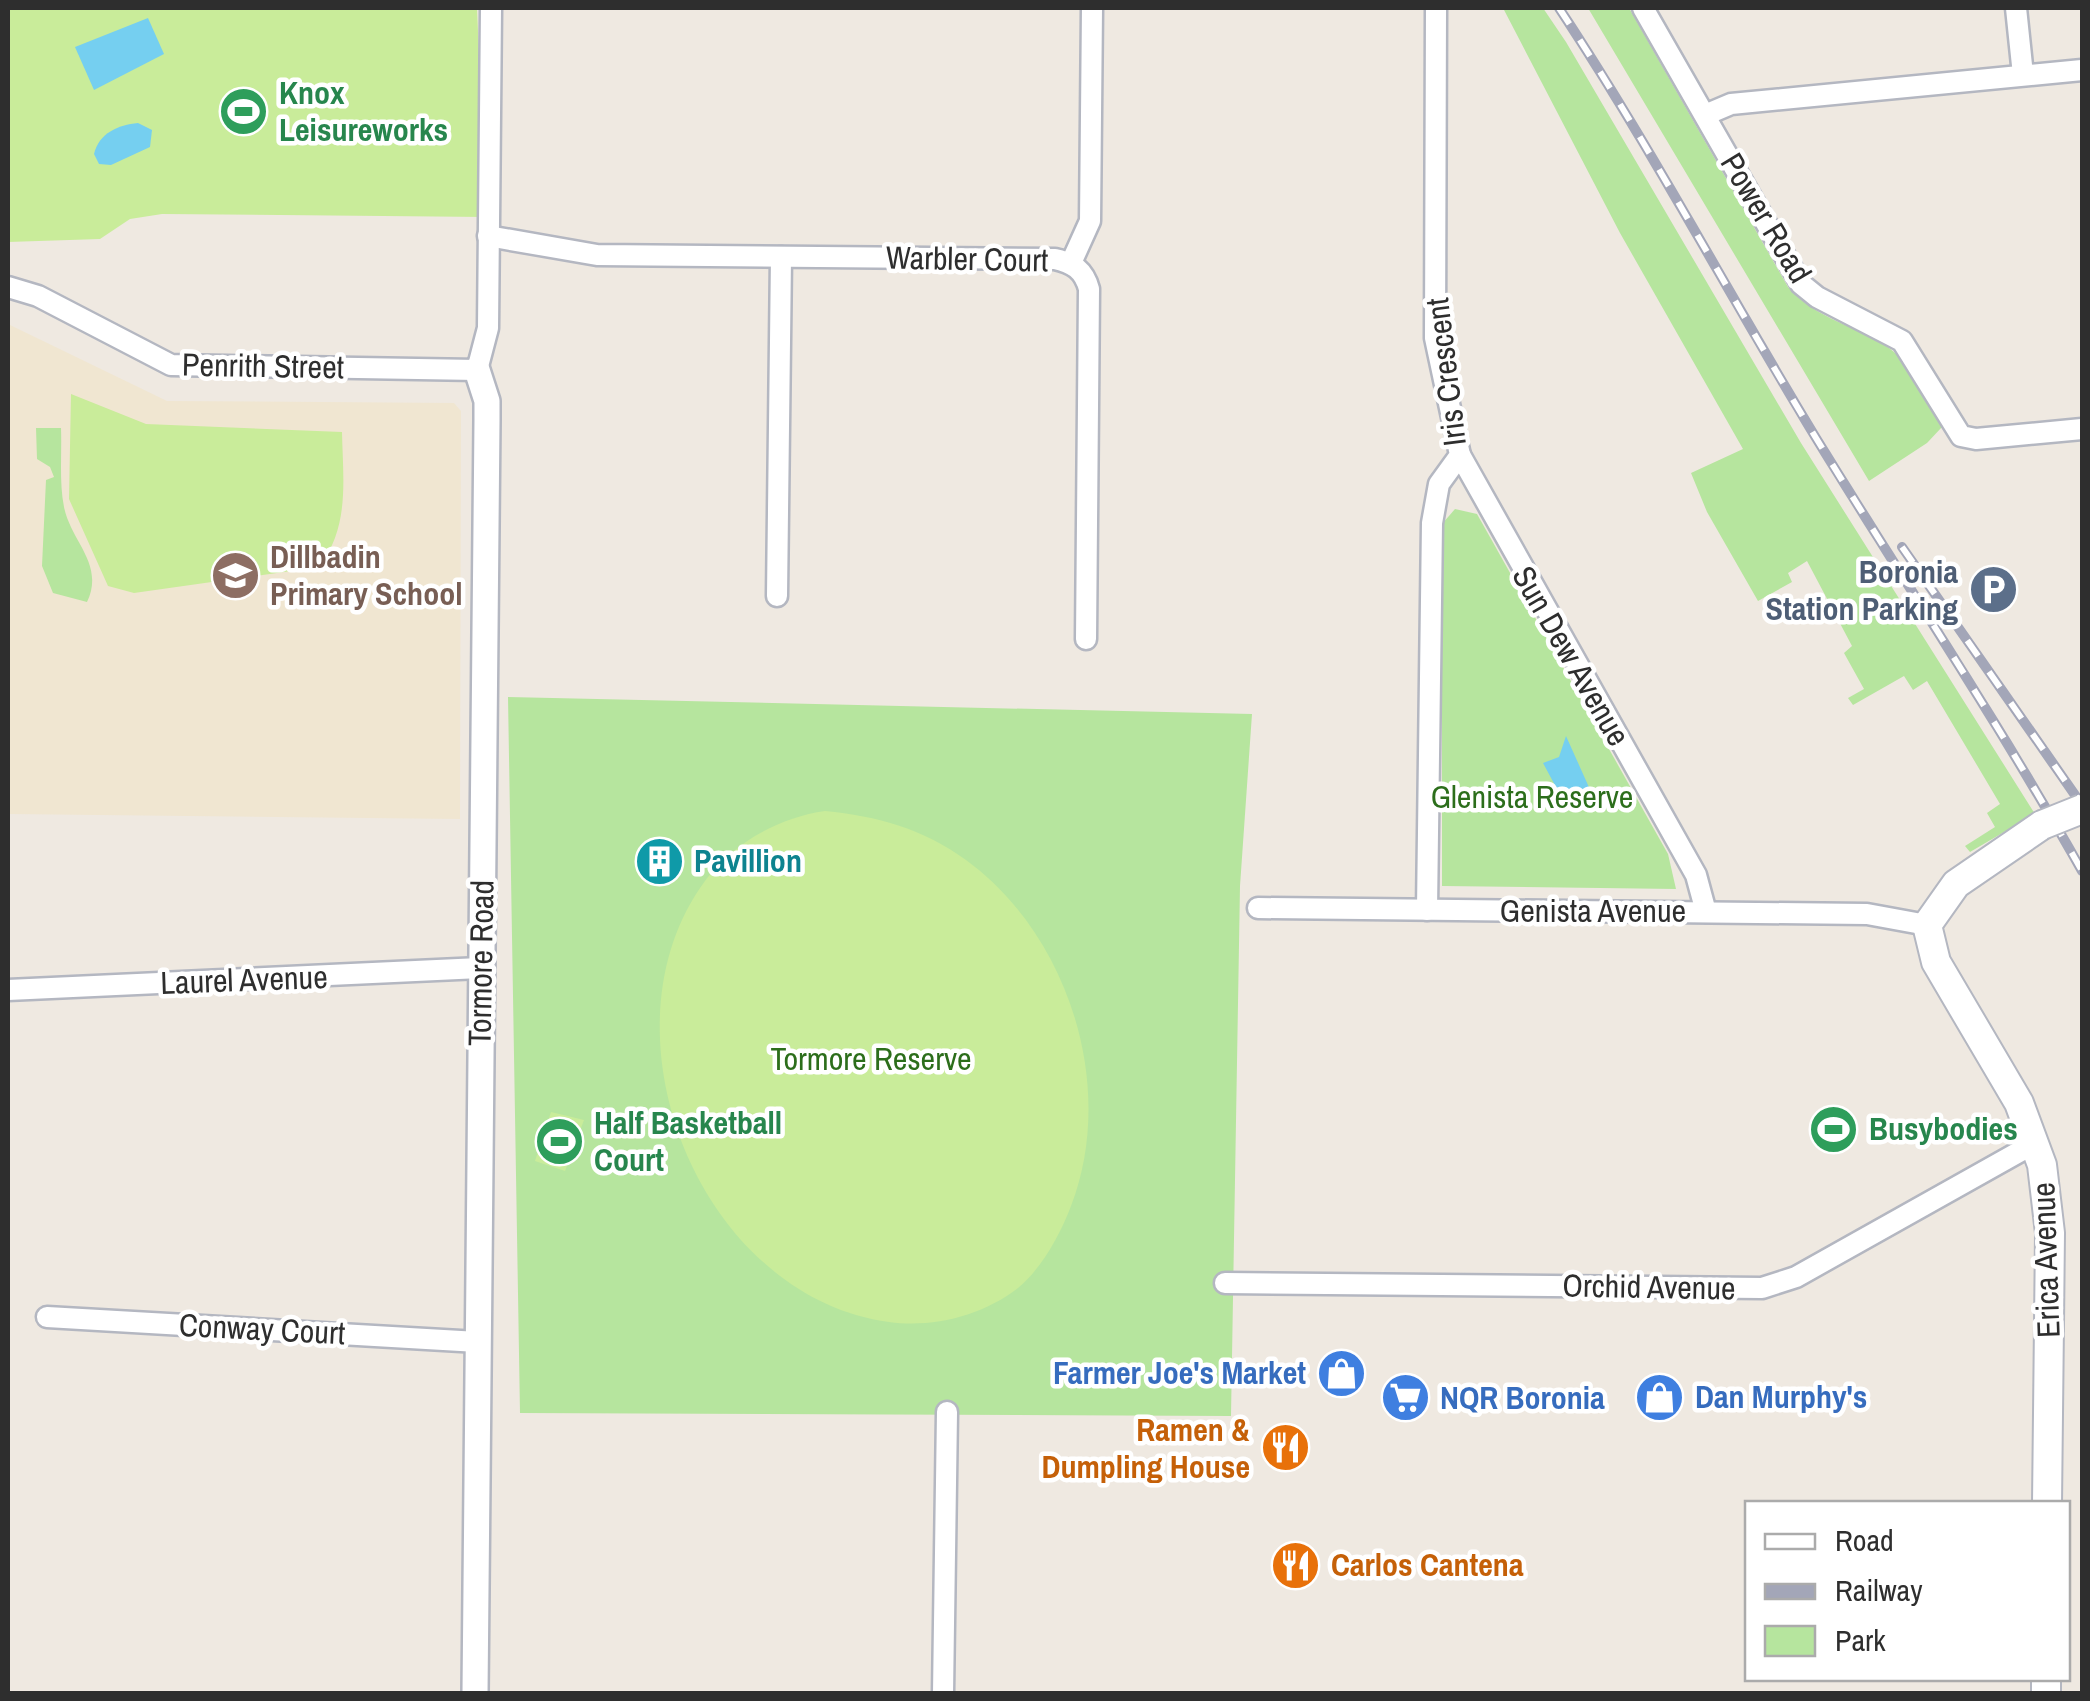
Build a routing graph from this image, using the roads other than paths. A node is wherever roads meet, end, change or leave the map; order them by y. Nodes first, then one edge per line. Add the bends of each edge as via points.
1 (491, 8) edge
2 (1092, 8) edge
3 (1436, 8) edge
4 (1643, 8) edge
5 (1656, 8) edge
6 (2016, 8) edge
7 (1659, 37) junction
8 (2082, 70) edge
9 (2022, 75) junction
10 (1706, 115) junction
11 (488, 246) junction
12 (781, 257) junction
13 (1071, 263) junction
14 (8, 287) edge
15 (477, 370) junction
16 (2082, 429) edge
17 (1460, 455) junction
18 (777, 596) dead end
19 (1086, 639) dead end
20 (2082, 809) edge
21 (1258, 908) dead end
22 (1427, 910) junction
23 (1706, 912) junction
24 (1927, 924) junction
25 (480, 968) junction
26 (8, 990) edge
27 (2036, 1143) junction
28 (1226, 1283) dead end
29 (46, 1318) dead end
30 (478, 1342) junction
31 (947, 1412) dead end
32 (2046, 1501) edge
33 (475, 1694) edge
34 (943, 1694) edge

1 - 11 street, Tormore Road
2 - 13 street via 1090,221
3 - 17 street, Iris Crescent via 1435,338
4 - 7 street, Power Road
5 - 7 street
6 - 9 street
7 - 10 street, Power Road
8 - 9 street
9 - 10 street via 1731,104
10 - 16 street, Power Road via 1802,284 1902,341 1961,436
11 - 12 street, Warbler Court
11 - 15 street, Tormore Road via 488,328
12 - 13 street, Warbler Court
12 - 18 street
13 - 19 street, Warbler Court via 1089,289
14 - 15 street, Penrith Street via 171,365
15 - 25 street, Tormore Road via 487,401
17 - 22 street, Iris Crescent via 1440,484 1432,523
17 - 23 street, Sun Dew Avenue via 1696,875
20 - 24 main road, bridge via 2042,825 1956,884
21 - 22 street, Genista Avenue
22 - 23 street, Genista Avenue
23 - 24 street, Genista Avenue via 1867,914
24 - 27 main road, Erica Avenue via 1936,962
25 - 26 street, Laurel Avenue
25 - 30 street, Tormore Road
27 - 28 street, Orchid Avenue via 1796,1277 1762,1288
27 - 32 main road, Erica Avenue via 2050,1234
29 - 30 street, Conway Court
30 - 33 street, Tormore Road
31 - 34 street

